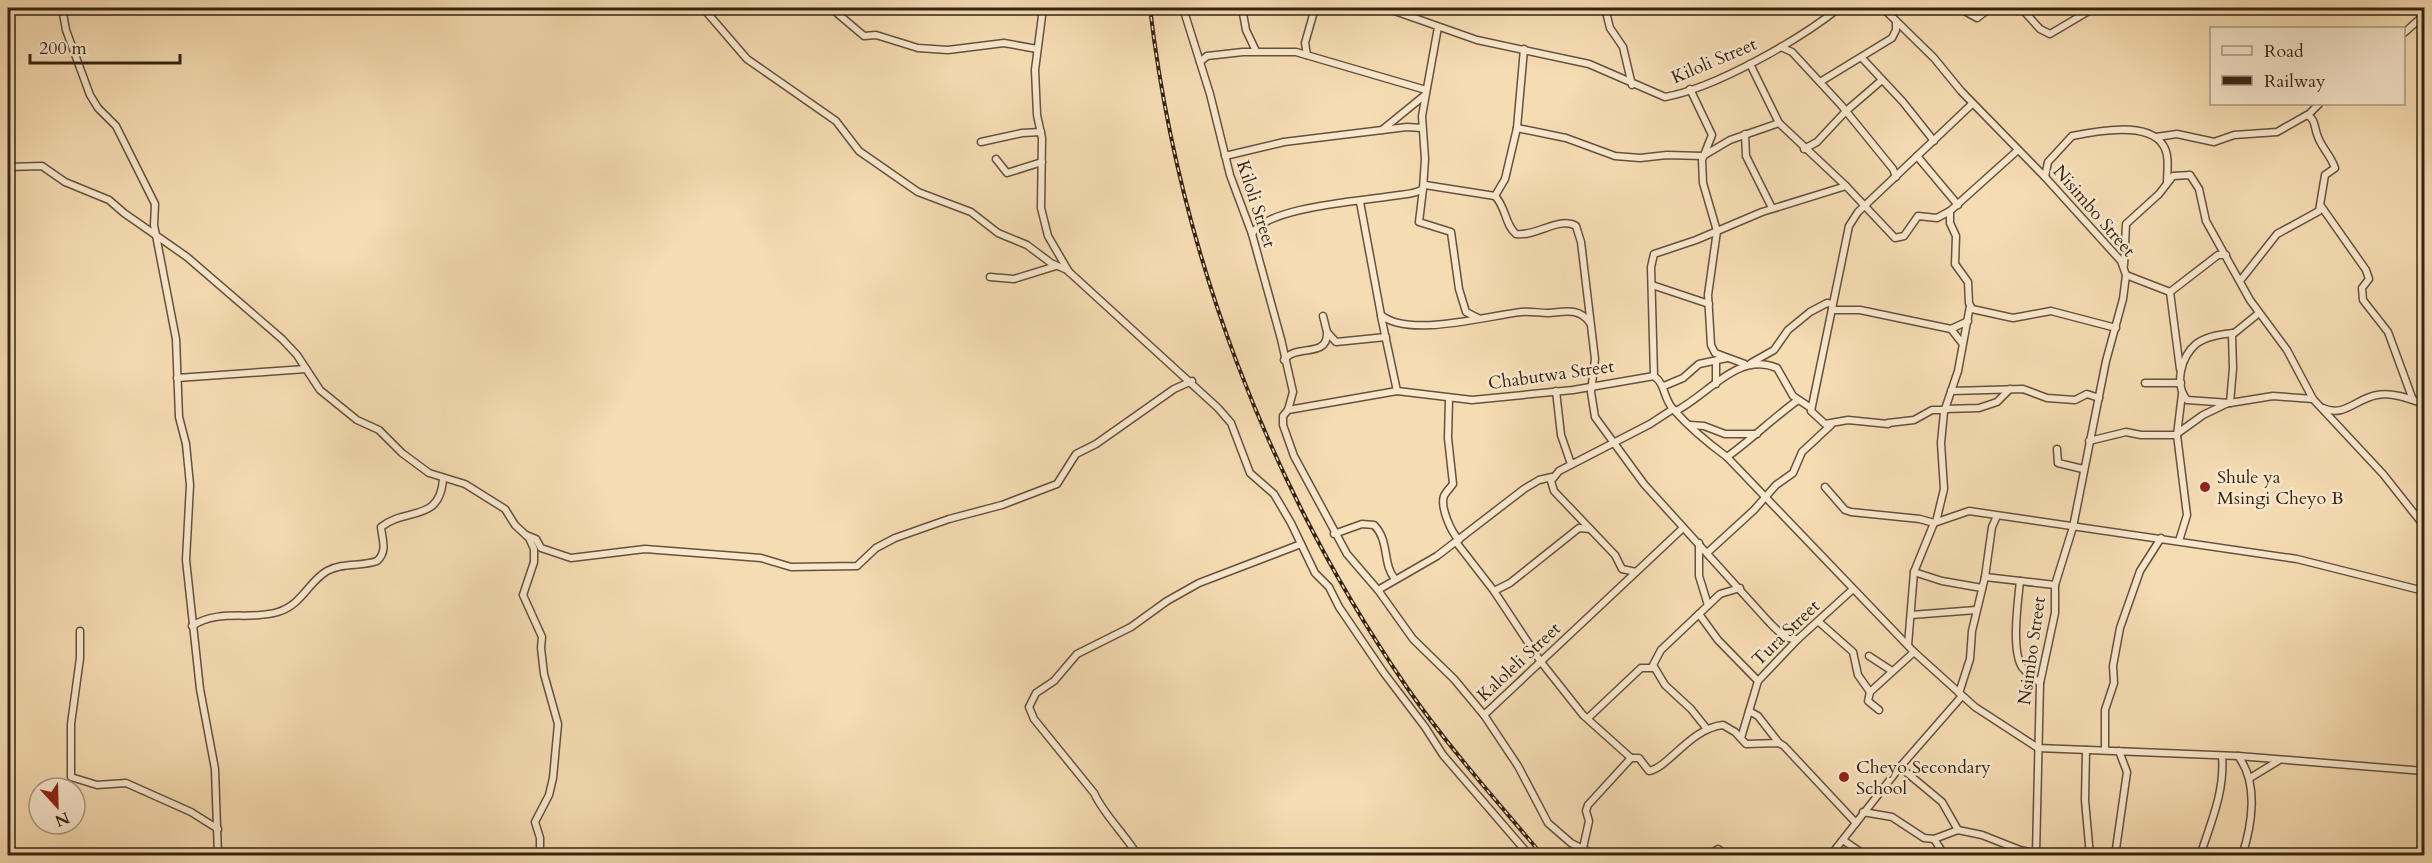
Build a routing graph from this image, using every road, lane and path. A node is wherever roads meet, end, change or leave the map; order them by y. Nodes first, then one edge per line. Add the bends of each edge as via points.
1 (62, 8) edge
2 (704, 8) edge
3 (831, 8) edge
4 (1043, 8) edge
5 (1183, 8) edge
6 (1242, 8) edge
7 (1315, 8) edge
8 (1386, 8) edge
9 (1605, 8) edge
10 (1839, 8) edge
11 (1883, 8) edge
12 (1959, 8) edge
13 (1990, 8) edge
14 (2021, 8) edge
15 (2094, 8) edge
16 (2424, 15) edge
17 (1896, 21) junction
18 (1438, 27) junction
19 (2405, 31) edge
20 (1781, 46) junction
21 (1038, 49) junction
22 (1524, 49) junction
23 (1257, 51) junction
24 (1307, 55) junction
25 (1862, 58) junction
26 (1200, 62) junction
27 (1749, 64) junction
28 (1882, 80) junction
29 (1820, 82) junction
30 (1632, 85) junction
31 (1690, 89) junction
32 (1426, 92) junction
33 (1972, 104) junction
34 (2318, 105) edge
35 (1846, 111) junction
36 (2308, 115) junction
37 (1779, 123) junction
38 (1422, 128) junction
39 (1517, 128) junction
40 (1382, 130) junction
41 (1041, 132) junction
42 (1745, 134) junction
43 (2156, 137) junction
44 (1934, 141) junction
45 (981, 142) dead end
46 (1804, 148) junction
47 (2018, 150) junction
48 (1225, 156) junction
49 (1703, 156) junction
50 (1917, 156) junction
51 (996, 159) dead end
52 (1042, 162) junction
53 (8, 167) edge
54 (1896, 177) junction
55 (2045, 177) junction
56 (2167, 183) junction
57 (1846, 186) junction
58 (1424, 187) junction
59 (1496, 196) junction
60 (1360, 202) junction
61 (1958, 205) junction
62 (1865, 206) junction
63 (2321, 206) junction
64 (1772, 208) junction
65 (1950, 211) junction
66 (1717, 231) junction
67 (1251, 234) junction
68 (157, 237) junction
69 (2226, 255) junction
70 (2124, 265) junction
71 (1057, 266) junction
72 (1070, 272) junction
73 (2126, 275) junction
74 (990, 277) dead end
75 (2240, 281) junction
76 (1652, 285) junction
77 (2170, 292) junction
78 (1709, 304) junction
79 (1970, 306) junction
80 (1832, 307) junction
81 (2259, 313) junction
82 (1380, 315) junction
83 (1323, 316) dead end
84 (1479, 318) junction
85 (1968, 321) junction
86 (1591, 326) junction
87 (2116, 328) junction
88 (1951, 329) junction
89 (1327, 332) junction
90 (2233, 333) junction
91 (1386, 337) junction
92 (1962, 343) junction
93 (1728, 357) junction
94 (1284, 360) junction
95 (1716, 361) junction
96 (1747, 364) junction
97 (306, 369) junction
98 (2180, 370) junction
99 (1654, 376) junction
100 (177, 378) junction
101 (1192, 381) junction
102 (2145, 383) dead end
103 (2181, 383) junction
104 (1716, 385) junction
105 (1592, 386) junction
106 (1664, 386) junction
107 (2010, 389) junction
108 (1397, 391) junction
109 (1556, 391) junction
110 (1951, 391) junction
111 (2183, 394) junction
112 (1813, 395) junction
113 (2099, 398) junction
114 (1449, 399) junction
115 (2313, 399) junction
116 (2413, 400) junction
117 (1799, 401) junction
118 (2229, 403) junction
119 (2424, 404) edge
120 (2319, 406) junction
121 (1810, 408) junction
122 (1288, 410) junction
123 (1675, 410) junction
124 (1945, 410) junction
125 (1832, 424) junction
126 (1690, 425) junction
127 (1757, 434) junction
128 (2178, 434) junction
129 (2089, 441) junction
130 (1612, 442) junction
131 (2057, 449) dead end
132 (1727, 457) junction
133 (1571, 464) junction
134 (2083, 469) junction
135 (1552, 477) junction
136 (443, 479) junction
137 (1825, 487) dead end
138 (1765, 498) junction
139 (1579, 516) junction
140 (1998, 516) junction
141 (1935, 522) junction
142 (2073, 526) junction
143 (1579, 528) junction
144 (1683, 528) junction
145 (1590, 529) junction
146 (1334, 534) junction
147 (2424, 534) edge
148 (526, 535) junction
149 (2162, 538) junction
150 (1457, 541) junction
151 (2179, 541) junction
152 (1699, 543) junction
153 (1300, 544) junction
154 (1707, 553) junction
155 (1622, 569) junction
156 (1636, 572) junction
157 (1914, 572) junction
158 (1985, 577) junction
159 (1730, 578) junction
160 (1395, 579) junction
161 (2020, 581) junction
162 (2055, 585) junction
163 (1619, 588) junction
164 (1740, 588) junction
165 (1982, 588) junction
166 (1378, 590) junction
167 (1852, 590) junction
168 (1494, 591) junction
169 (2424, 591) edge
170 (1720, 594) junction
171 (1708, 605) junction
172 (1976, 610) junction
173 (1699, 614) junction
174 (1911, 615) junction
175 (1819, 622) junction
176 (192, 626) junction
177 (81, 631) dead end
178 (1798, 639) junction
179 (1908, 645) junction
180 (1914, 652) junction
181 (1869, 656) dead end
182 (1541, 662) junction
183 (1653, 668) junction
184 (1892, 671) junction
185 (1758, 681) junction
186 (2040, 683) junction
187 (1870, 692) junction
188 (1961, 695) junction
189 (1879, 710) dead end
190 (1749, 711) junction
191 (1484, 715) junction
192 (1588, 718) junction
193 (1707, 729) junction
194 (1741, 738) junction
195 (1779, 743) junction
196 (2038, 748) junction
197 (2086, 750) junction
198 (2105, 750) junction
199 (2120, 751) junction
200 (2138, 751) junction
201 (2222, 756) junction
202 (2238, 756) junction
203 (1630, 758) junction
204 (2278, 760) junction
205 (2126, 765) junction
206 (1900, 767) junction
207 (2424, 771) edge
208 (2250, 778) junction
209 (1863, 812) junction
210 (1856, 823) junction
211 (218, 830) junction
212 (1958, 830) junction
213 (1934, 839) junction
214 (1843, 840) junction
215 (1583, 848) junction
216 (218, 855) edge
217 (540, 855) edge
218 (1138, 855) edge
219 (1530, 855) edge
220 (1597, 855) edge
221 (1707, 855) edge
222 (1728, 855) edge
223 (1830, 855) edge
224 (1866, 855) edge
225 (1945, 855) edge
226 (2037, 855) edge
227 (2047, 855) edge
228 (2090, 855) edge
229 (2115, 855) edge
230 (2200, 855) edge
231 (2242, 855) edge

1 - 68 street via 71,47 90,95 116,126 153,197
2 - 71 street via 747,58 836,121 859,151 918,192 971,212 998,233 1027,245
3 - 21 street via 864,36 876,35 918,48 948,50 1004,42
4 - 21 street
5 - 26 street, Kiloli Street
6 - 23 street via 1246,30
7 - 24 street via 1305,43
8 - 18 street, Kiloli Street
9 - 30 street via 1610,28 1623,47
10 - 20 street, Kiloli Street
11 - 17 street, Nisimbo Street
12 - 13 street via 1977,18
14 - 15 street via 2049,34
16 - 19 street
17 - 25 street via 1892,38
17 - 33 street, Nisimbo Street via 1934,58
18 - 22 street, Kiloli Street
18 - 32 street
20 - 27 street, Kiloli Street
20 - 29 street via 1792,52
21 - 41 street via 1035,89
22 - 30 street, Kiloli Street via 1600,68
22 - 39 street
23 - 24 street
23 - 26 street via 1207,56
24 - 32 street
25 - 28 street
25 - 29 street
26 - 48 street, Kiloli Street
27 - 31 street, Kiloli Street
27 - 37 street
28 - 35 street
28 - 44 street
29 - 35 street
30 - 31 street, Kiloli Street via 1660,96
31 - 49 street via 1710,129 1710,142
32 - 38 street
32 - 40 street
33 - 44 street
33 - 47 street, Nisimbo Street
34 - 36 street
35 - 46 street via 1817,142
35 - 54 street
36 - 43 street via 2277,132 2234,135 2211,142 2177,134
36 - 63 street via 2334,167 2325,175
37 - 42 street
37 - 46 street
38 - 40 street
38 - 58 street
39 - 49 street via 1566,138 1624,157
39 - 59 street
40 - 48 street via 1284,142
41 - 45 street
41 - 52 street
42 - 49 street
42 - 64 street via 1746,156
43 - 55 street via 2140,130 2072,136 2048,162
43 - 56 street via 2165,150
44 - 50 street
46 - 57 street
47 - 55 street, Nisimbo Street
47 - 61 street
48 - 67 street, Kiloli Street
49 - 66 street via 1703,183
50 - 54 street
50 - 61 street
51 - 52 street via 1007,173
52 - 72 street via 1040,202 1044,222
53 - 68 street via 45,168 64,182 109,200
54 - 62 street
55 - 70 street, Nisimbo Street
56 - 69 street via 2183,173 2195,180 2203,216
56 - 70 street via 2126,224
57 - 62 street
57 - 64 street
58 - 59 street
58 - 60 street
58 - 84 street via 1419,222 1451,232 1461,301 1466,312
59 - 86 street via 1516,234 1565,223 1576,226
60 - 67 street via 1300,210 1260,223
60 - 82 street
61 - 65 street
62 - 65 street via 1895,238 1904,236 1918,216 1937,218
62 - 80 street via 1849,226
63 - 75 street via 2316,215 2277,234
63 - 116 street via 2366,270 2369,279 2362,288 2363,300 2388,332
64 - 66 street
65 - 79 street via 1950,224 1956,236 1955,264 1968,282
66 - 76 street via 1654,254
66 - 78 street
67 - 94 street, Kiloli Street
68 - 97 street via 187,257 282,339
68 - 100 street via 176,339
69 - 75 street
69 - 77 street via 2218,255
70 - 73 street, Nisimbo Street
71 - 72 street
71 - 74 street via 1014,279
72 - 101 street
73 - 77 street
73 - 87 street, Nisimbo Street
75 - 81 street
76 - 78 street
76 - 99 street
77 - 98 street
78 - 93 street via 1712,350
79 - 85 street
79 - 87 street via 2013,318 2051,311
80 - 88 street
80 - 96 street via 1827,303 1810,312 1788,330 1774,350
80 - 112 street
81 - 90 street
81 - 115 street via 2287,351
82 - 84 street via 1388,321 1423,324
82 - 91 street
83 - 89 street
84 - 86 street via 1525,311 1573,311 1582,314
85 - 88 street
85 - 92 street
86 - 105 street via 1595,359
87 - 113 street, Nisimbo Street
88 - 92 street
89 - 91 street via 1336,342
89 - 94 street via 1323,347 1291,353
90 - 98 street via 2198,343
90 - 118 street
91 - 108 street
92 - 110 street
93 - 95 street
93 - 96 street
94 - 122 street, Kiloli Street via 1293,392
95 - 104 street
95 - 106 street via 1696,365 1683,378
96 - 104 street
96 - 117 street via 1777,368
97 - 100 street
97 - 136 street via 327,396 358,421 381,432 426,471
98 - 103 street
99 - 105 street, Chabutwa Street
99 - 106 street
100 - 176 street via 190,484 186,549
101 - 148 street via 1076,454 1057,484 895,538 876,548 857,566 791,567 761,558 645,549 569,558 541,548 536,538
101 - 153 street via 1227,417 1250,473 1274,494
102 - 103 street
103 - 111 street
104 - 123 street
105 - 109 street, Chabutwa Street
105 - 130 street via 1595,417
106 - 123 street
107 - 110 street
107 - 113 street via 2030,390 2047,398 2075,400 2087,394
107 - 124 street via 2000,400 1979,408
108 - 114 street, Chabutwa Street
108 - 122 street, Chabutwa Street
109 - 114 street, Chabutwa Street via 1501,399
109 - 133 street via 1561,435
110 - 124 street
111 - 118 street via 2190,402
111 - 128 street
112 - 117 street
112 - 121 street
113 - 129 street, Nisimbo Street
114 - 150 street via 1453,484 1443,502
115 - 118 street via 2272,396
115 - 120 street
116 - 119 street
116 - 120 street via 2378,394 2342,411
117 - 121 street
117 - 127 street
118 - 128 street via 2203,415
120 - 147 street via 2383,474 2421,522
121 - 125 street via 1818,420
122 - 146 street via 1282,420 1290,447
123 - 126 street
123 - 130 street
124 - 125 street via 1888,424 1848,420
124 - 141 street via 1941,443 1944,489
125 - 138 street via 1802,452 1793,473
126 - 127 street via 1725,434
126 - 132 street
127 - 132 street
128 - 129 street via 2126,432
128 - 151 street via 2187,514
129 - 134 street, Nisimbo Street
130 - 133 street
130 - 144 street
131 - 134 street via 2058,463
132 - 138 street
133 - 135 street
134 - 142 street, Nisimbo Street
135 - 139 street via 1554,491
135 - 150 street via 1524,489
136 - 148 street via 465,484 500,505
136 - 176 street via 441,495 434,505 381,526 384,546 377,561 329,570 301,599 279,612 226,614
137 - 141 street via 1851,512
138 - 154 street
138 - 167 street
139 - 143 street
139 - 145 street
140 - 141 street via 1969,512
140 - 142 street
140 - 158 street via 1992,526
141 - 157 street
142 - 149 street
142 - 162 street, Nsimbo Street
143 - 145 street
143 - 168 street via 1510,583
144 - 152 street
144 - 156 street, Kaloleli Street
145 - 155 street via 1615,555
146 - 160 street via 1362,524 1374,525 1385,543
146 - 166 street
148 - 217 street via 535,557 524,595 542,637 544,674 558,724 553,778 535,822
149 - 151 street
149 - 198 street via 2140,571 2120,628 2114,683 2106,710
150 - 160 street via 1424,565
150 - 168 street
151 - 169 street via 2329,565
152 - 154 street
152 - 171 street via 1699,576
153 - 218 street via 1216,575 1172,598 1131,627 1077,654 1031,701 1030,710 1039,726 1125,833
153 - 219 street via 1315,573 1329,587 1339,607 1443,754
154 - 159 street
155 - 156 street
155 - 163 street
156 - 163 street, Kaloleli Street
157 - 165 street
157 - 174 street
158 - 161 street
158 - 165 street
159 - 164 street
159 - 170 street
160 - 166 street
161 - 162 street
161 - 186 street via 2019,659 2022,667
162 - 186 street, Nsimbo Street via 2055,608
163 - 182 street, Kaloleli Street
164 - 170 street
164 - 178 street via 1780,633
165 - 172 street
166 - 191 street via 1413,639
167 - 175 street, Tura Street
167 - 179 street
168 - 182 street
170 - 171 street
171 - 173 street
172 - 174 street
172 - 188 street
173 - 183 street via 1661,650
173 - 185 street
174 - 179 street
175 - 178 street, Tura Street
175 - 187 street via 1853,652 1858,675
176 - 211 street via 213,757
177 - 211 street via 71,724 71,777 95,785 126,783 191,812
178 - 185 street, Tura Street
179 - 180 street
180 - 184 street
180 - 188 street
181 - 184 street
182 - 191 street, Kaloleli Street
182 - 192 street
183 - 192 street via 1641,668
183 - 193 street
184 - 187 street
185 - 190 street, Tura Street
186 - 196 street, Nsimbo Street
187 - 189 street via 1868,701
188 - 196 street
188 - 206 street
190 - 194 street, Tura Street
190 - 195 street via 1758,716
191 - 215 street, Kaloleli Street via 1548,823
192 - 203 street
193 - 194 street via 1723,724
193 - 203 street via 1681,745 1652,771 1639,758
194 - 195 street via 1750,745
195 - 210 street
196 - 197 street
196 - 226 street, Nsimbo Street
197 - 198 street
197 - 228 street
198 - 199 street
199 - 200 street
199 - 205 street
200 - 201 street
200 - 205 street
201 - 202 street
201 - 230 street via 2224,779
202 - 204 street
202 - 208 street
203 - 215 street via 1588,805
204 - 207 street
204 - 208 street
205 - 229 street
206 - 209 street
206 - 212 street via 1942,802
208 - 231 street via 2250,818
209 - 210 street
209 - 213 street via 1892,817 1924,838
210 - 214 street
211 - 216 street
212 - 213 street
212 - 226 street
213 - 225 street
214 - 223 street
214 - 224 street
215 - 220 street, Kaloleli Street
221 - 222 street via 1718,849
226 - 227 street

